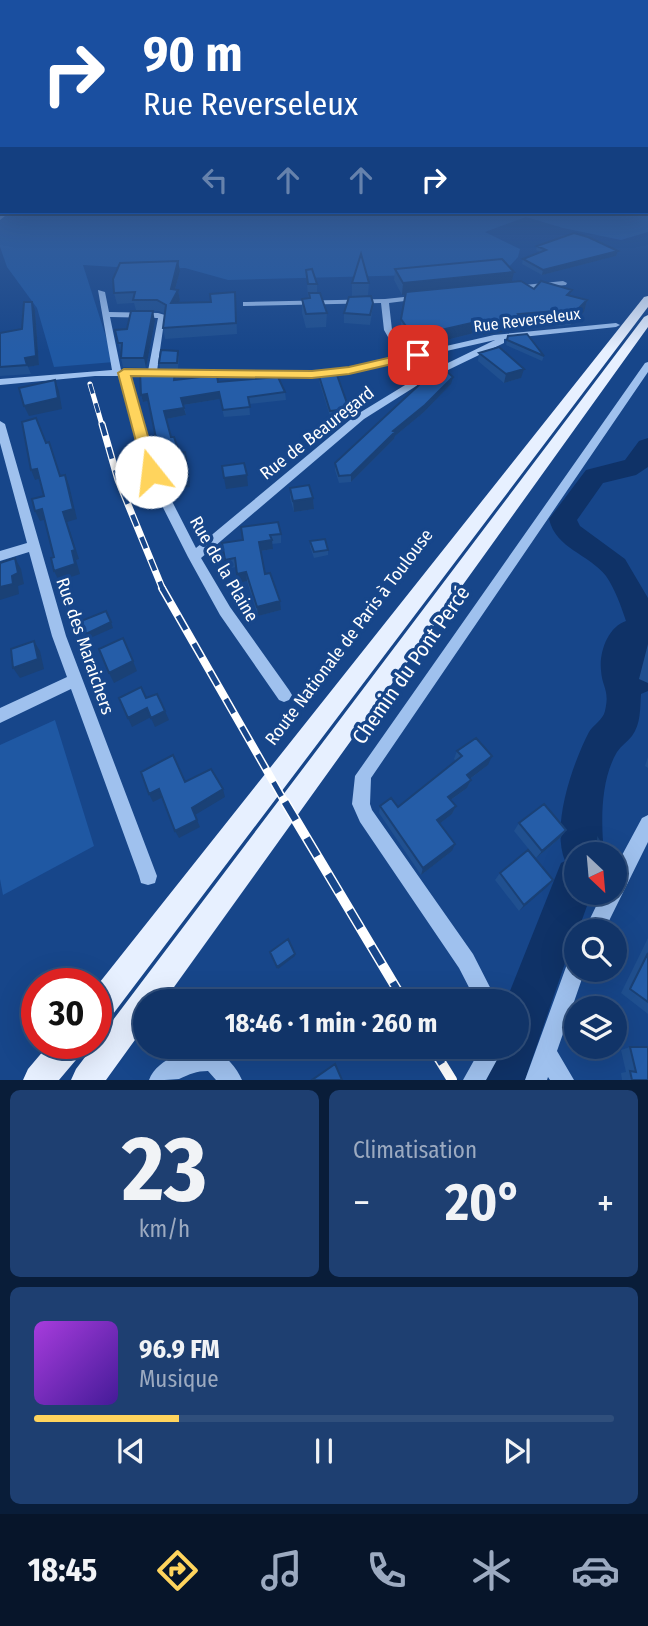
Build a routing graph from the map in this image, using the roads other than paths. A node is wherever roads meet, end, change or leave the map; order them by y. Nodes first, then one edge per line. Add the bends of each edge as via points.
1 (563, 284) edge
2 (508, 289) edge
3 (101, 292) dead end
4 (426, 297) edge
5 (648, 299) edge
6 (385, 301) junction
7 (246, 304) dead end
8 (105, 314) junction
9 (648, 319) edge
10 (616, 325) dead end
11 (511, 336) junction
12 (456, 346) junction
13 (471, 355) junction
14 (404, 358) junction
15 (648, 365) edge
16 (121, 373) junction
17 (152, 373) junction
18 (0, 382) edge
19 (0, 424) edge
20 (33, 546) junction
21 (0, 556) edge
22 (194, 557) junction
23 (75, 680) junction
24 (284, 695) dead end
25 (0, 716) edge
26 (648, 824) edge
27 (627, 865) edge
28 (148, 876) dead end
29 (571, 982) edge
30 (156, 989) edge
31 (481, 989) edge
32 (112, 991) edge
33 (133, 1019) edge
34 (545, 1053) junction
35 (57, 1059) edge
36 (486, 1059) edge
37 (39, 1080) edge
38 (86, 1080) edge
39 (160, 1080) edge
40 (231, 1080) edge
41 (474, 1080) edge
42 (536, 1080) edge
43 (564, 1080) edge

1 - 2 street
3 - 8 street
4 - 6 street
5 - 32 main road, Route Nationale de Paris à Toulouse
6 - 7 street
6 - 14 street via 388,330
8 - 16 street
8 - 17 street via 162,317
9 - 30 main road
10 - 11 street, Rue Reverseleux
11 - 12 street, Rue Reverseleux
11 - 13 street, Rue de Beauregard
12 - 13 street
12 - 14 street, Rue Reverseleux
13 - 22 street, Rue de Beauregard via 360,417
14 - 17 street, Rue Reverseleux via 312,375
15 - 31 street, Chemin du Pont Percé via 363,776 366,816
16 - 17 street, Rue Reverseleux
16 - 18 street, Rue Reverseleux
16 - 22 street, Rue de la Plaine via 151,472
19 - 20 street, Rue des Maraichers
20 - 21 street
20 - 23 street, Rue des Maraichers
22 - 24 street, Rue de la Plaine via 225,611
23 - 25 street
23 - 28 street, Rue des Maraichers
26 - 27 street
29 - 34 street
33 - 38 main road
34 - 42 street
34 - 43 street
35 - 37 main road
36 - 41 street
39 - 40 street via 192,1059 213,1060

